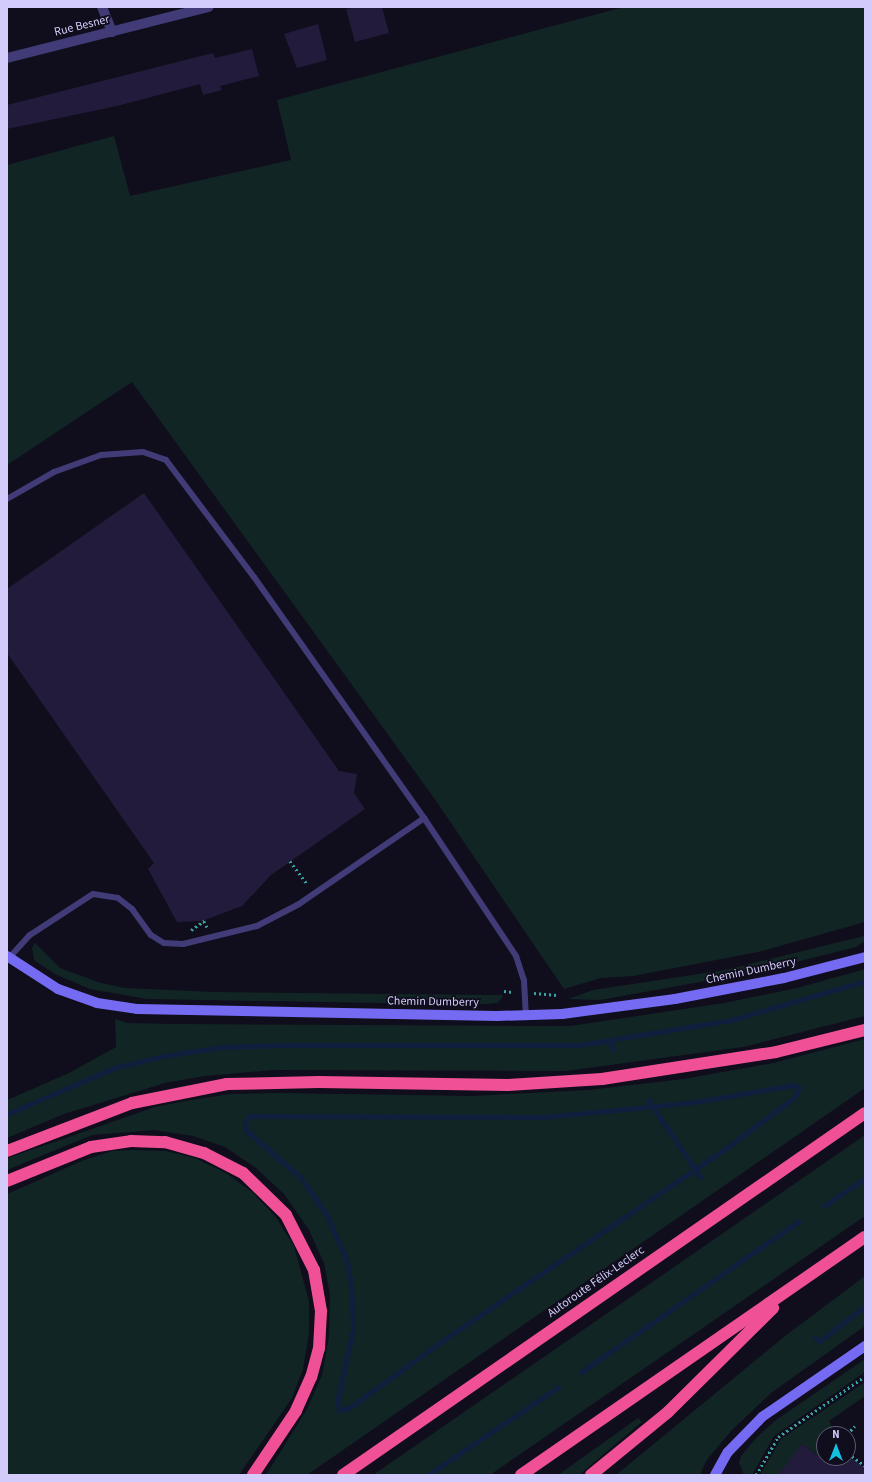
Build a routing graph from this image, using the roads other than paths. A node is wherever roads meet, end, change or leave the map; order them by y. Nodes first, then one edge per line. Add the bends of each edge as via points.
1 (102, 7) edge
2 (209, 7) edge
3 (112, 32) junction
4 (7, 58) edge
5 (7, 499) edge
6 (424, 818) junction
7 (8, 957) edge
8 (865, 957) edge
9 (526, 1016) junction
10 (865, 1030) edge
11 (865, 1113) edge
12 (7, 1151) edge
13 (7, 1181) edge
14 (865, 1237) edge
15 (796, 1285) junction
16 (865, 1346) edge
17 (253, 1475) edge
18 (343, 1475) edge
19 (521, 1475) edge
20 (591, 1475) edge
21 (715, 1475) edge

1 - 3 street
2 - 3 street, Rue Besner
3 - 4 street, Rue Besner
5 - 6 lane via 54,472 101,455 143,452 166,460 254,577
6 - 7 lane via 299,904 257,926 183,944 164,943 151,935 121,900 111,895 93,894 30,935
6 - 9 lane via 516,956 524,980
7 - 9 street, Chemin Dumberry via 58,989 96,1002 137,1009
8 - 9 street, Chemin Dumberry via 784,978 675,999 570,1013
10 - 12 highway via 769,1054 602,1080 508,1085 319,1082 227,1084 132,1104
11 - 18 highway, Autoroute Félix-Leclerc
13 - 17 highway via 91,1147 131,1141 165,1142 204,1153 243,1173 286,1215 314,1270 321,1311 319,1348 296,1412
14 - 15 highway
15 - 19 highway
15 - 20 highway via 668,1412
16 - 21 street via 762,1417 728,1452

